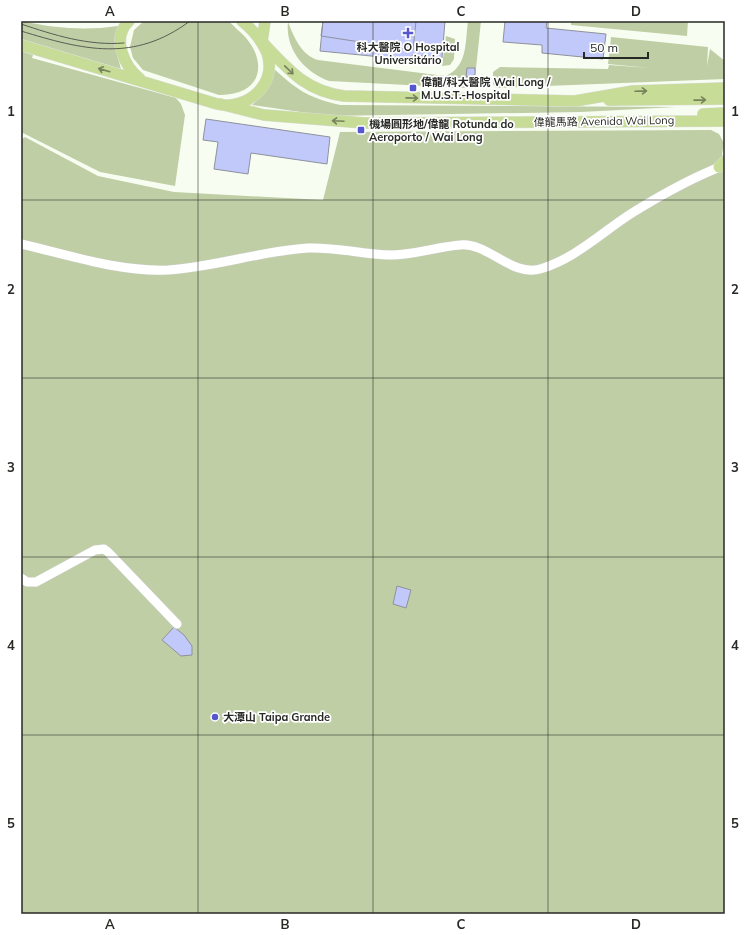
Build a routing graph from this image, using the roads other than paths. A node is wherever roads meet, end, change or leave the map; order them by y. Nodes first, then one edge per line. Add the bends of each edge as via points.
1 (129, 21) edge
2 (242, 21) edge
3 (265, 21) edge
4 (262, 42) junction
5 (21, 45) edge
6 (142, 81) junction
7 (725, 88) edge
8 (725, 99) edge
9 (575, 101) junction
10 (220, 104) junction
11 (725, 113) edge
12 (696, 120) junction
13 (725, 121) edge
14 (573, 122) junction
15 (725, 131) edge
16 (723, 164) edge
17 (21, 244) edge
18 (21, 578) edge
19 (177, 624) dead end

1 - 6 main road via 122,36 121,49 124,61 131,72
2 - 4 main road, 偉龍馬路 Avenida Wai Long
3 - 4 main road
4 -> 9 main road, 偉龍馬路 Avenida Wai Long via 302,81 331,94 364,97
4 - 10 main road via 269,65 262,88 244,103
6 -> 5 main road
6 - 10 main road
9 -> 7 main road, 偉龍馬路 Avenida Wai Long via 634,91
9 -> 8 main road
14 -> 10 main road, 偉龍馬路 Avenida Wai Long via 364,123 264,115
11 - 14 main road
12 - 13 main road, 偉龍馬路 Avenida Wai Long
12 - 14 main road, 偉龍馬路 Avenida Wai Long
12 - 15 main road via 716,124
16 - 17 street via 632,213 572,254 535,270 513,265 479,248 462,244 398,255 307,248 187,268 152,270 107,265
18 - 19 street via 27,582 36,582 95,550 104,549

